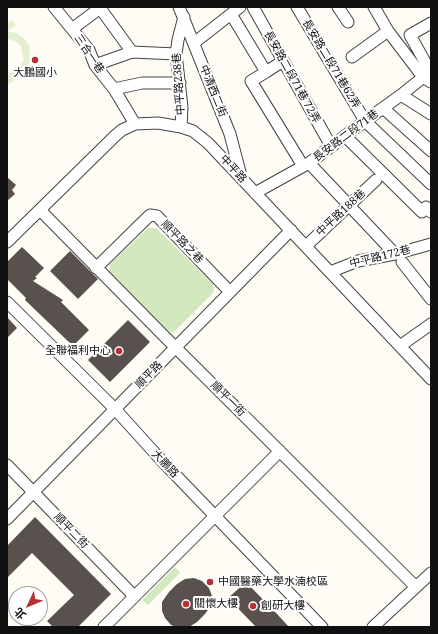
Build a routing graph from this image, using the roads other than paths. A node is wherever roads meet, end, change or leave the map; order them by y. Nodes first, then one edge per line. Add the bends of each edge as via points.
1 (54, 7) edge
2 (100, 7) edge
3 (253, 7) edge
4 (297, 7) edge
5 (338, 7) edge
6 (374, 8) edge
7 (235, 10) edge
8 (181, 12) edge
9 (348, 22) dead end
10 (431, 23) edge
11 (72, 29) junction
12 (388, 31) junction
13 (194, 43) junction
14 (132, 52) junction
15 (176, 54) junction
16 (352, 57) dead end
17 (283, 60) junction
18 (95, 65) junction
19 (266, 72) junction
20 (429, 75) edge
21 (180, 83) junction
22 (114, 89) junction
23 (401, 95) junction
24 (383, 108) junction
25 (431, 114) edge
26 (365, 121) junction
27 (135, 124) junction
28 (182, 127) junction
29 (345, 136) junction
30 (331, 146) junction
31 (431, 151) edge
32 (306, 165) junction
33 (241, 177) junction
34 (376, 180) dead end
35 (431, 184) edge
36 (255, 193) junction
37 (349, 206) junction
38 (40, 210) junction
39 (431, 212) edge
40 (291, 230) junction
41 (7, 242) edge
42 (431, 244) edge
43 (306, 246) junction
44 (399, 258) junction
45 (96, 268) junction
46 (330, 272) junction
47 (230, 292) junction
48 (431, 299) edge
49 (7, 302) edge
50 (431, 324) edge
51 (400, 346) junction
52 (176, 347) junction
53 (427, 372) edge
54 (431, 379) edge
55 (115, 409) junction
56 (280, 451) junction
57 (7, 465) edge
58 (33, 492) junction
59 (215, 515) junction
60 (7, 519) edge
61 (431, 573) edge
62 (416, 587) junction
63 (134, 596) junction
64 (104, 627) edge
65 (322, 627) edge
66 (373, 627) edge

1 - 11 street, 三合一巷
2 - 11 street
2 - 14 street
3 - 17 street, 長安路二段71巷˙72弄
4 - 26 street, 長安路二段71巷62弄
5 - 9 street
6 - 12 street
7 - 13 street
7 - 19 street
8 - 13 street, 中清西二街
8 - 15 street, 中平路238巷
10 - 20 street via 410,35
11 - 18 street, 三合一巷 via 89,50
12 - 16 street
12 - 20 street
13 - 33 street, 中清西二街 via 230,134
14 - 15 street
14 - 18 street
15 - 21 street, 中平路238巷
17 - 19 street
17 - 30 street, 長安路二段71巷˙72弄
18 - 22 street, 三合一巷
19 - 32 street via 251,81
20 - 23 street, 長安路二段71巷
21 - 22 street via 142,83
21 - 28 street, 中平路238巷
22 - 27 street, 三合一巷
23 - 24 street, 長安路二段71巷
23 - 25 street
24 - 26 street, 長安路二段71巷
24 - 31 street
26 - 29 street, 長安路二段71巷
26 - 35 street, 長安路二段71巷62弄
27 - 28 street, 中平路 via 158,123
27 - 38 street, 中平路 via 116,135
28 - 33 street, 中平路 via 204,140
29 - 30 street, 長安路二段71巷
29 - 39 street via 422,212 426,207
30 - 32 street, 長安路二段71巷
32 - 36 street, 長安路二段71巷
32 - 37 street
33 - 36 street, 中平路
34 - 37 street, 中平路188巷
36 - 40 street, 中平路
37 - 43 street, 中平路188巷
37 - 44 street
38 - 41 street, 中平路
38 - 45 street, 順平一街
40 - 43 street, 中平路
40 - 47 street, 順平路
42 - 44 street, 中平路172巷
43 - 46 street, 中平路
44 - 46 street, 中平路172巷 via 358,261
44 - 48 street
45 - 47 street, 順平路之巷 via 150,215 157,216
45 - 52 street, 順平一街
46 - 51 street, 中平路
47 - 52 street, 順平路
49 - 55 street, 大鵬路
50 - 51 street
51 - 53 street, 中平路
52 - 55 street, 順平路
52 - 56 street, 順平一街
53 - 54 street, 中平路
55 - 58 street, 順平路
55 - 59 street, 大鵬路
56 - 59 street
56 - 62 street, 順平一街
57 - 58 street, 順平二街
58 - 60 street, 順平路
58 - 63 street, 順平二街
59 - 63 street
59 - 65 street, 大鵬路
61 - 62 street
62 - 66 street
63 - 64 street

